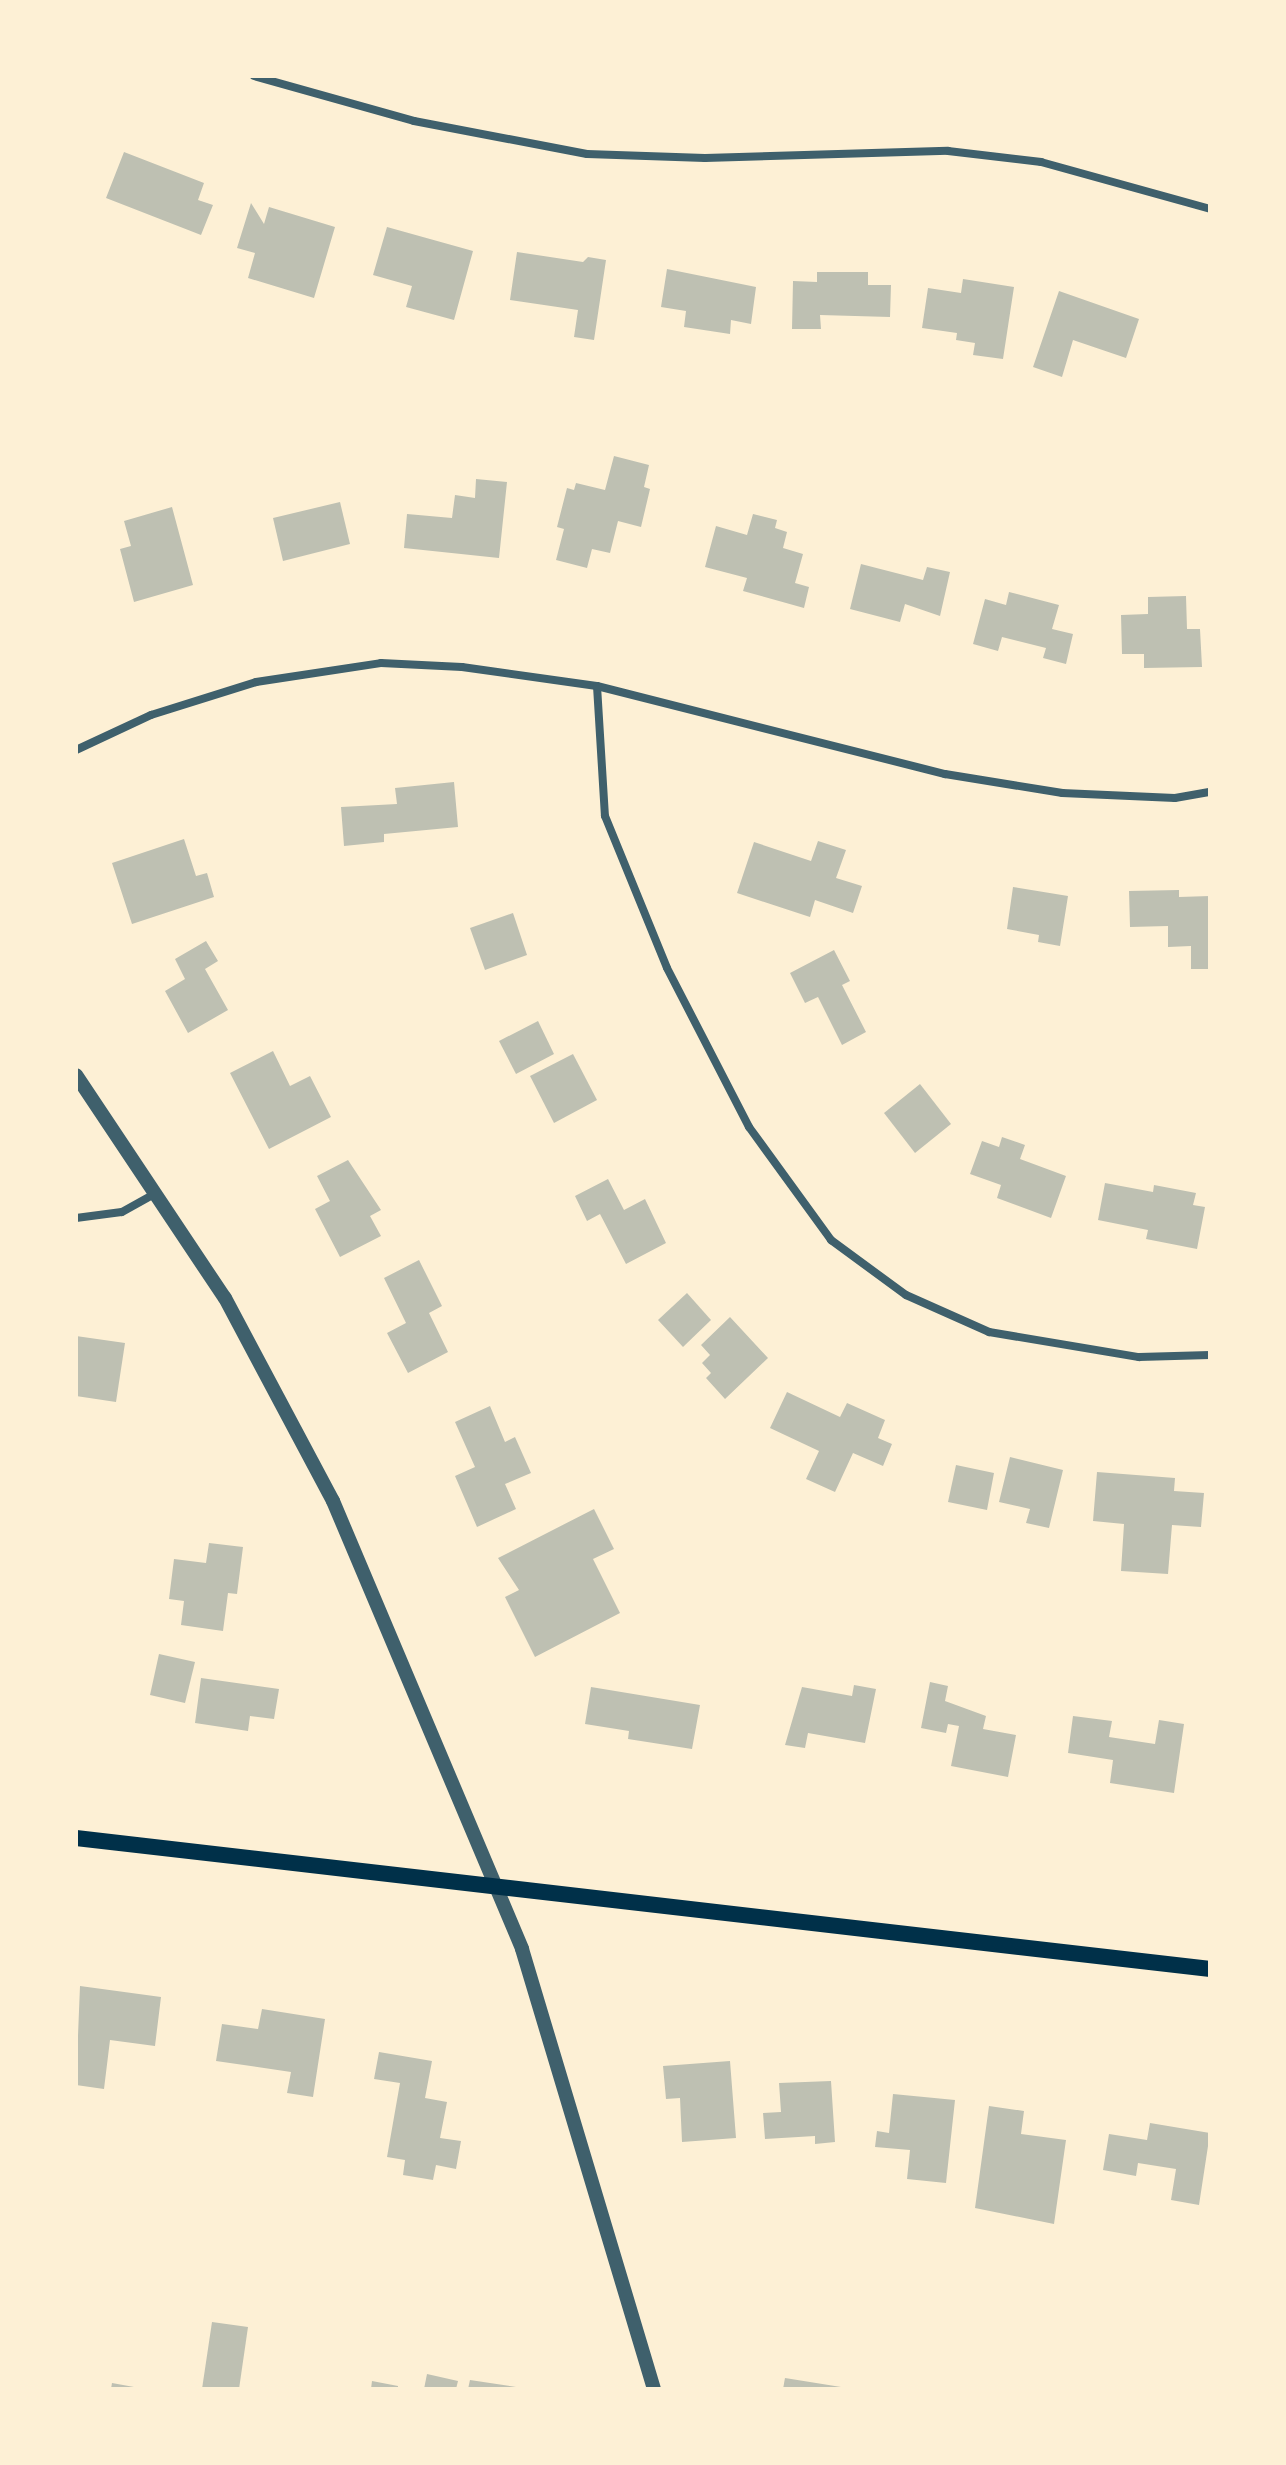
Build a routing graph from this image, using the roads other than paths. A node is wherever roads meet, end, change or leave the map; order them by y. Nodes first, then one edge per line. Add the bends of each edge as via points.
1 (254, 76) edge
2 (1210, 209) edge
3 (597, 686) junction
4 (76, 750) edge
5 (1210, 792) edge
6 (76, 1075) edge
7 (155, 1194) junction
8 (76, 1218) edge
9 (1210, 1355) edge
10 (76, 1838) edge
11 (495, 1887) junction
12 (1210, 1969) edge
13 (654, 2389) edge

1 - 2 street via 414,121 587,154 705,158 948,151 1041,162
3 - 4 street via 462,667 381,663 256,682 151,715
3 - 5 street via 945,774 1062,793 1175,798
3 - 9 street via 605,816 667,968 749,1127 831,1240 906,1295 989,1332 1139,1357
6 - 7 street
7 - 8 street via 122,1212
7 - 11 street via 225,1298 333,1501
10 - 11 main road
11 - 12 main road
11 - 13 street via 522,1949 624,2305

